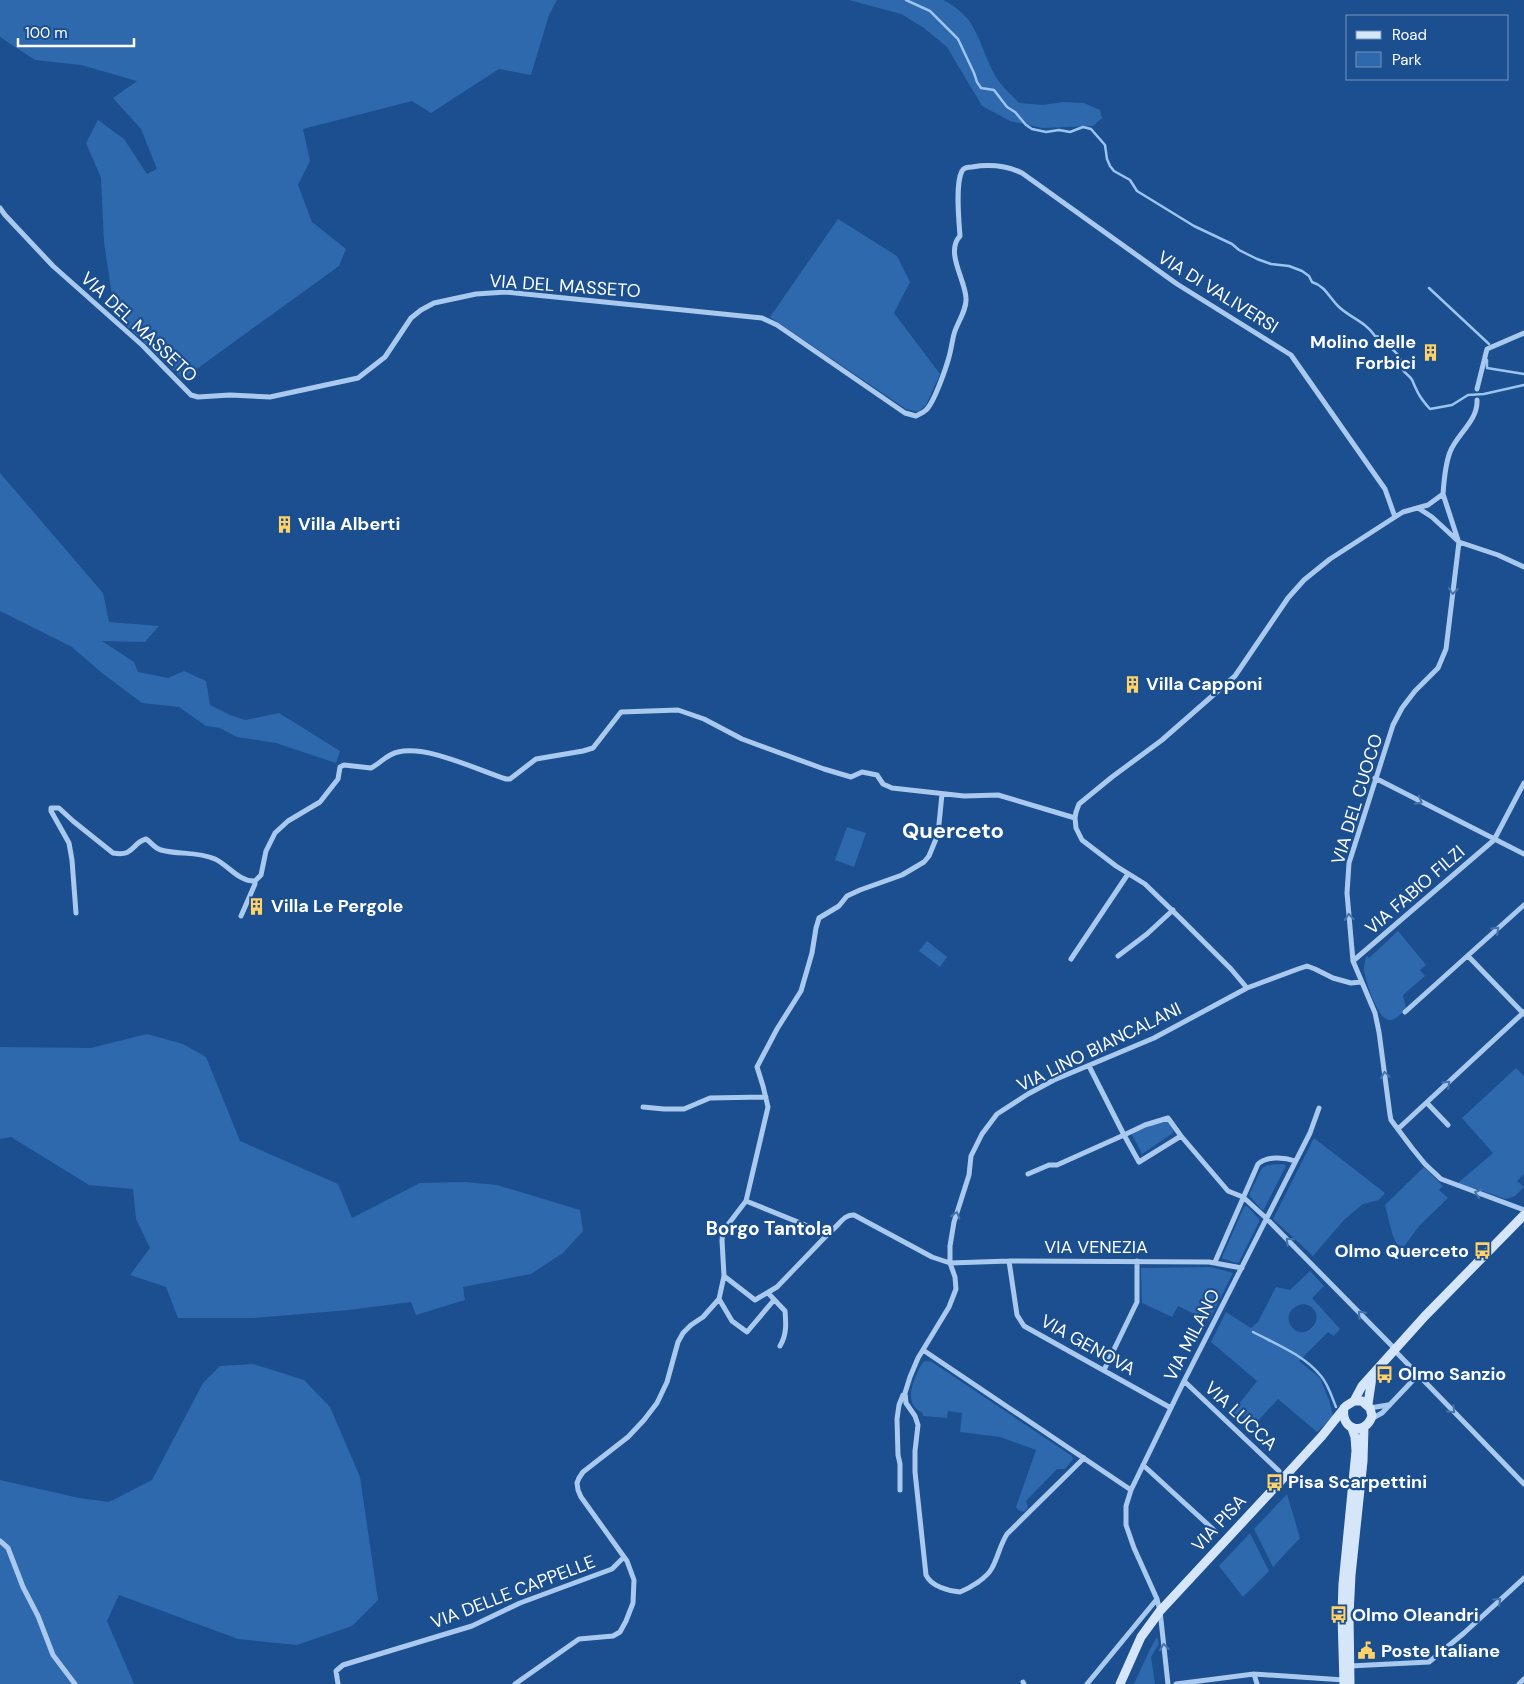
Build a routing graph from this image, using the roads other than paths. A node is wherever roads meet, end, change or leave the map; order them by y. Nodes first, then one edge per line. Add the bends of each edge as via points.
1 (964, 169) joint
2 (0, 208) edge
3 (1524, 333) edge
4 (1477, 389) dead end
5 (1477, 400) dead end
6 (1443, 494) junction
7 (1418, 508) junction
8 (1395, 517) junction
9 (1459, 542) junction
10 (1524, 567) edge
11 (1375, 778) junction
12 (1524, 783) edge
13 (942, 794) junction
14 (1075, 818) junction
15 (1494, 840) junction
16 (1524, 854) edge
17 (1128, 874) junction
18 (255, 881) junction
19 (1524, 905) edge
20 (1173, 910) junction
21 (76, 912) dead end
22 (241, 916) dead end
23 (1118, 956) dead end
24 (1468, 956) junction
25 (1071, 959) dead end
26 (1354, 961) junction
27 (1361, 982) junction
28 (1247, 988) junction
29 (1406, 1012) dead end
30 (1524, 1013) edge
31 (1089, 1066) junction
32 (766, 1098) junction
33 (1426, 1104) junction
34 (643, 1107) dead end
35 (1319, 1108) dead end
36 (1448, 1125) dead end
37 (1398, 1129) junction
38 (1124, 1135) junction
39 (1181, 1136) junction
40 (1295, 1161) junction
41 (1028, 1174) dead end
42 (1243, 1197) junction
43 (746, 1200) junction
44 (1524, 1210) edge
45 (1524, 1215) edge
46 (1266, 1218) junction
47 (828, 1234) junction
48 (1009, 1261) junction
49 (1136, 1261) junction
50 (1215, 1262) junction
51 (950, 1263) junction
52 (1242, 1268) junction
53 (724, 1276) junction
54 (768, 1293) junction
55 (719, 1299) junction
56 (774, 1300) junction
57 (780, 1346) dead end
58 (923, 1350) junction
59 (1397, 1351) junction
60 (1104, 1370) junction
61 (1418, 1375) junction
62 (1372, 1377) junction
63 (1184, 1381) junction
64 (905, 1392) junction
65 (1354, 1401) junction
66 (1388, 1405) junction
67 (1369, 1406) junction
68 (1171, 1408) junction
69 (1344, 1408) junction
70 (1371, 1419) junction
71 (1349, 1425) junction
72 (1364, 1427) junction
73 (1322, 1436) junction
74 (1084, 1458) junction
75 (1143, 1465) junction
76 (1279, 1470) dead end
77 (1524, 1484) edge
78 (900, 1490) dead end
79 (1131, 1490) junction
80 (1216, 1532) dead end
81 (0, 1541) edge
82 (623, 1558) junction
83 (1524, 1578) edge
84 (1157, 1599) junction
85 (1160, 1610) junction
86 (1350, 1666) junction
87 (1254, 1674) junction
88 (1524, 1679) edge
89 (1346, 1683) edge
90 (74, 1684) edge
91 (338, 1684) edge
92 (515, 1684) edge
93 (1087, 1684) edge
94 (1120, 1684) edge
95 (1168, 1684) edge
96 (1176, 1684) edge
97 (1257, 1684) edge
98 (1519, 1684) edge

1 - 2 street, VIA DEL MASSETO via 959,189 960,236 954,246 966,304 932,399 927,409 916,416 905,412 764,318 506,292 476,294 434,303 421,310 411,318 385,358 358,378 270,397 230,395 198,398 53,266
1 - 8 street, VIA DI VALIVERSI via 995,165 1022,173 1177,284 1291,354 1385,488
3 - 4 street via 1487,349
5 - 6 street via 1472,419 1450,451
6 - 7 street
6 - 9 street
7 - 8 street
7 - 9 street
8 - 14 street via 1304,580 1235,676 1162,740 1079,804
9 - 10 street
9 -> 11 street, VIA DEL CUOCO via 1446,649 1438,668 1402,708
11 -> 15 street
26 -> 11 street, VIA DEL CUOCO via 1347,893 1348,863
12 - 15 street
13 - 14 street via 998,795
13 - 18 street via 892,788 869,772 851,777 824,769 742,739 704,719 678,710 621,712 593,748 536,759 510,779 430,753 414,751 394,753 371,768 344,765 340,767 338,779 320,802 288,821 275,833 265,855 261,876
13 - 32 street via 938,834 924,862 902,875 847,896 819,918 802,992 757,1067
14 - 17 street via 1082,840
15 - 16 street
15 - 26 street, VIA FABIO FILZI
17 - 20 street via 1145,884
17 - 25 street
18 - 21 street via 241,878 214,858 161,850 146,839 129,852 113,853 59,808 52,807 51,811 69,844
18 - 22 street
24 -> 19 street
20 - 23 street
20 - 28 street
24 - 29 street
24 - 30 street
26 - 27 street, VIA DEL CUOCO
27 - 28 street, VIA LINO BIANCALANI via 1333,978 1307,966
37 -> 27 street, VIA DEL CUOCO via 1390,1115 1375,1014
28 - 31 street, VIA LINO BIANCALANI via 1154,1038
33 -> 30 street
31 - 38 street
51 -> 31 street, VIA LINO BIANCALANI via 954,1222 969,1175 969,1165 982,1134 997,1114 1028,1094
32 - 34 street via 710,1098 684,1109
32 - 43 street via 768,1107 764,1129
33 - 36 street
33 - 37 street
35 - 40 street, VIA MILANO
44 -> 37 street, VIA DEL CUOCO via 1441,1179
38 - 39 street via 1168,1118
38 - 39 street via 1139,1162
38 - 41 street via 1057,1165
39 - 42 street via 1228,1192
40 - 42 street via 1267,1158 1260,1162
40 - 46 street, VIA MILANO
42 - 46 street
42 - 50 street
43 - 47 street
43 - 53 street, VIA DELLE CAPPELLE via 723,1231
45 - 59 main road via 1425,1316
46 - 52 street, VIA MILANO
59 -> 46 street
47 - 51 street via 850,1214 932,1257
47 - 54 street
48 - 49 street, VIA VENEZIA
48 - 51 street, VIA VENEZIA
48 - 60 street, VIA GENOVA via 1017,1315 1024,1326
49 - 50 street, VIA VENEZIA
49 - 60 street via 1136,1302
50 - 52 street, VIA VENEZIA
51 - 58 street, VIA LINO BIANCALANI via 956,1289
52 - 63 street, VIA MILANO
53 - 54 street via 755,1300
53 - 55 street, VIA DELLE CAPPELLE
54 - 56 street
55 - 56 street via 732,1321 748,1332
55 - 82 street, VIA DELLE CAPPELLE via 683,1333 666,1382 644,1420 628,1437 583,1472 577,1483 581,1496
56 - 57 street via 785,1311 786,1328
58 - 64 street, VIA LINO BIANCALANI
58 - 74 street
59 - 61 street
59 - 62 main road
60 - 68 street, VIA GENOVA
61 - 66 street
61 -> 77 street
62 - 65 main road via 1362,1386
62 - 67 main road
63 - 68 street, VIA MILANO
63 - 76 street, VIA LUCCA
64 - 74 street via 906,1403 918,1425 915,1472 926,1575 936,1585 960,1592 989,1573 1007,1534
64 - 78 street, VIA LINO BIANCALANI via 897,1419
65 - 67 main road via 1362,1401
65 - 69 main road
66 - 67 street
66 - 70 street via 1380,1415
67 - 70 main road
68 - 75 street, VIA MILANO
69 - 71 main road via 1344,1417
69 - 73 main road, VIA PISA
70 - 72 main road
71 - 72 main road via 1358,1429
71 - 73 main road, VIA PISA via 1334,1427
71 - 89 main road via 1355,1437 1356,1451 1343,1584
72 - 86 main road via 1351,1575
73 - 85 main road, VIA PISA
74 - 79 street
75 - 79 street, VIA MILANO
75 - 80 street
79 - 84 street, VIA MILANO via 1126,1512 1128,1531
81 - 90 street via 8,1548 53,1655
82 - 91 street, VIA DELLE CAPPELLE via 612,1569 520,1603 472,1626 343,1665 336,1671
82 - 92 street, VIA DELLE CAPPELLE via 631,1570 635,1589 633,1603 620,1632 613,1636 579,1639
86 -> 83 street via 1429,1662
84 - 85 street, VIA MILANO
84 - 93 street
85 - 94 main road, VIA PISA via 1141,1637
95 -> 85 street, VIA MILANO
86 - 89 main road
87 - 89 street
87 - 96 street
87 - 97 street
88 - 98 street

